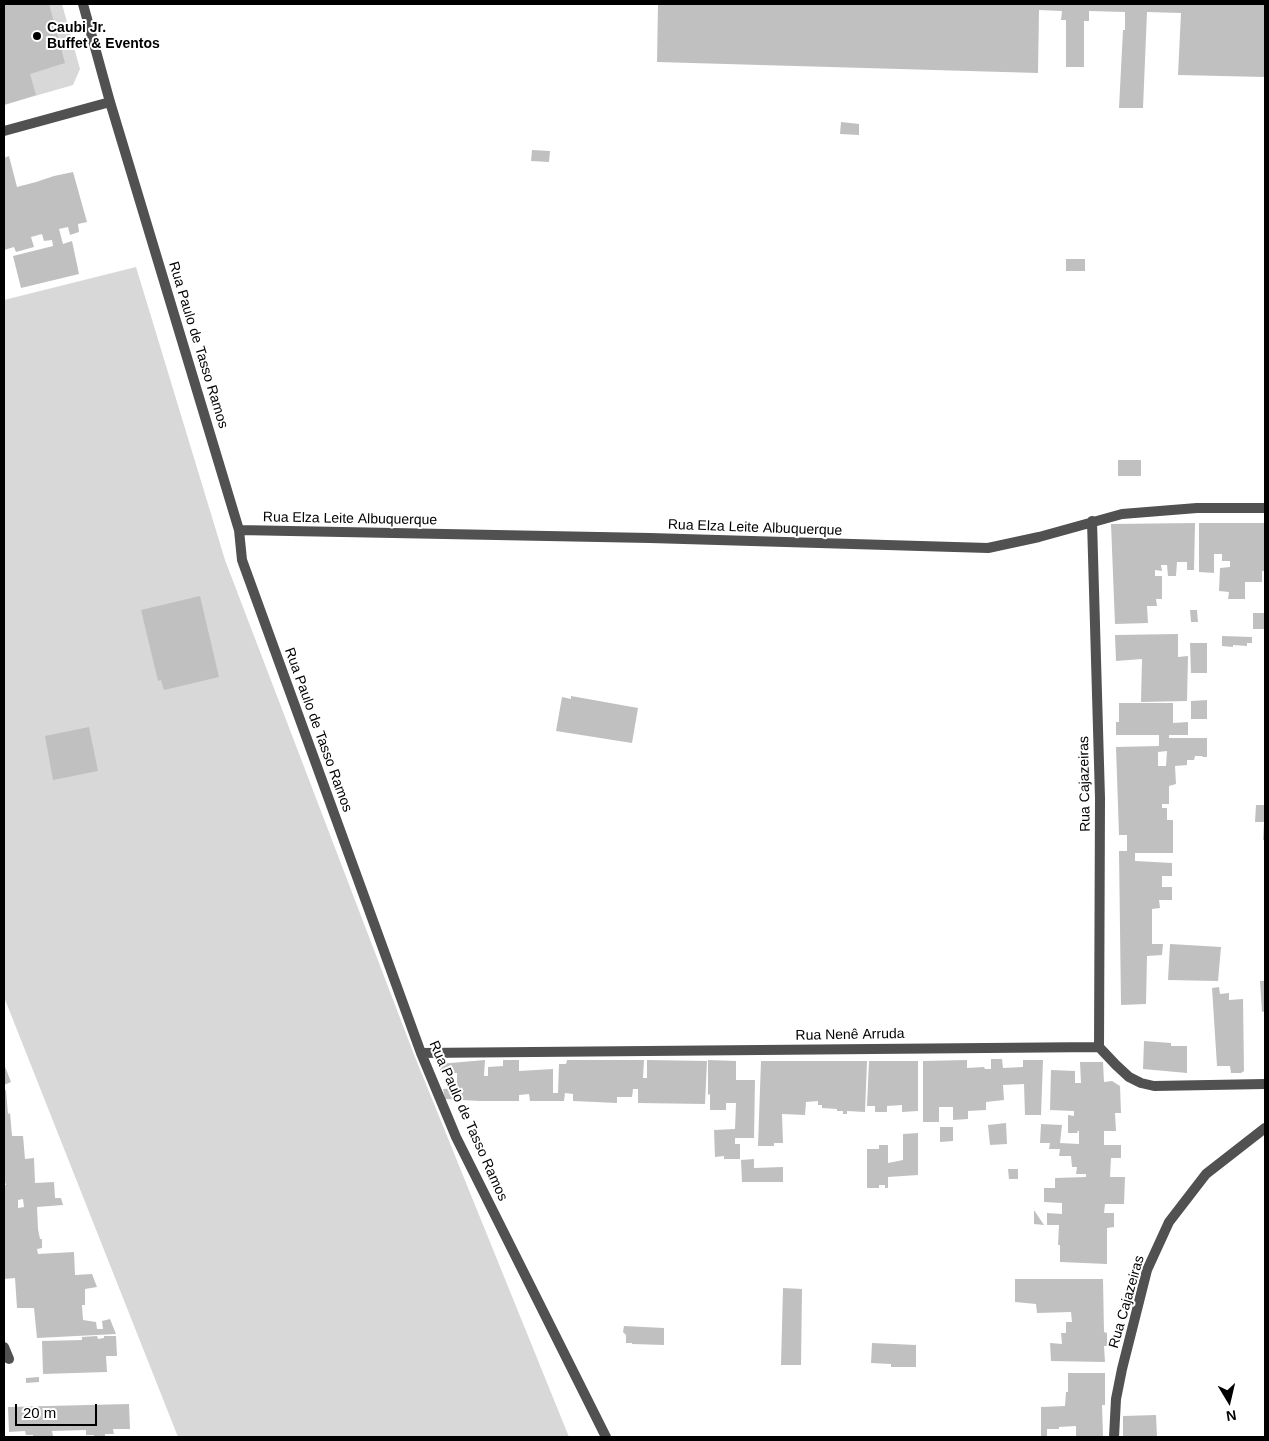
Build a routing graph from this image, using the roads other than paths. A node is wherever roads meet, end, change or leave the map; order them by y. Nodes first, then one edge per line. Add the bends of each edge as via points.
1 (83, 4) edge
2 (110, 102) junction
3 (4, 131) edge
4 (1265, 508) edge
5 (1092, 521) junction
6 (240, 530) junction
7 (1099, 1047) junction
8 (421, 1053) junction
9 (1265, 1084) edge
10 (1265, 1128) edge
11 (4, 1347) edge
12 (9, 1359) dead end
13 (606, 1437) edge
14 (1114, 1437) edge

1 - 2 street, Rua Paulo de Tasso Ramos
2 - 3 street
2 - 6 street, Rua Paulo de Tasso Ramos
4 - 5 street, Rua Elza Leite Albuquerque via 1152,511
5 - 6 street, Rua Elza Leite Albuquerque via 988,548
5 - 7 street, Rua Cajazeiras via 1100,798
6 - 8 street, Rua Paulo de Tasso Ramos via 242,560
7 - 8 street, Rua Nenê Arruda
7 - 9 street via 1129,1077 1154,1086
8 - 13 street, Rua Paulo de Tasso Ramos via 456,1137
10 - 14 street, Rua Cajazeiras via 1206,1174 1169,1222 1147,1270 1122,1369
11 - 12 street

